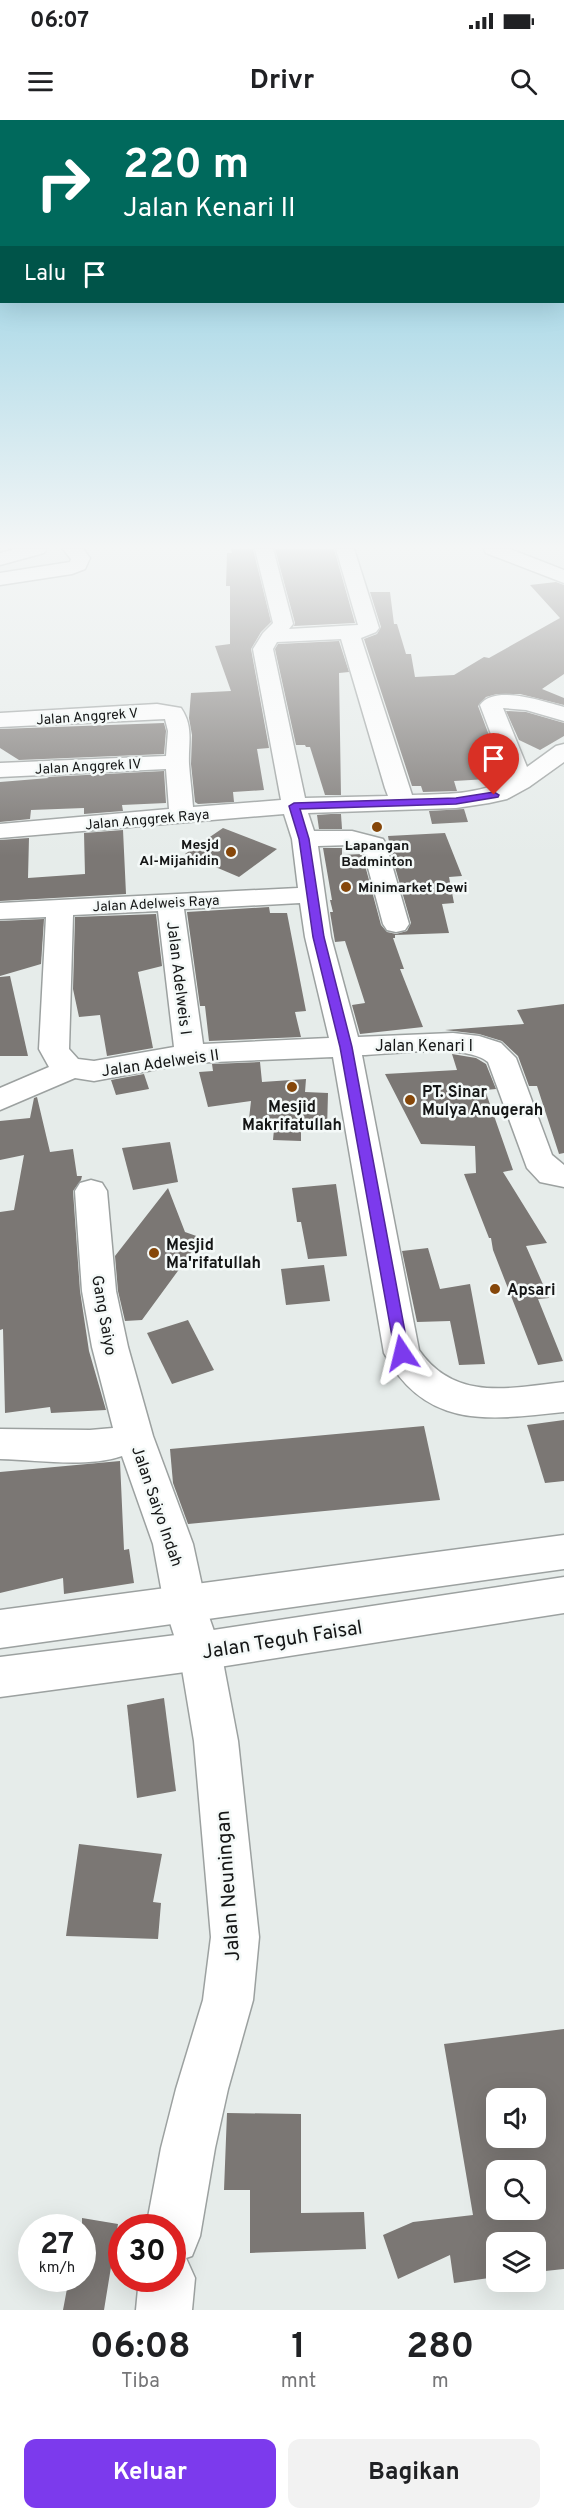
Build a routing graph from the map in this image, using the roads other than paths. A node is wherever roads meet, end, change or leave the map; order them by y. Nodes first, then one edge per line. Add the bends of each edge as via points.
1 (264, 651) edge
2 (360, 651) edge
3 (564, 714) edge
4 (0, 720) edge
5 (564, 751) edge
6 (177, 762) junction
7 (0, 770) edge
8 (521, 782) junction
9 (404, 802) junction
10 (294, 806) junction
11 (184, 815) junction
12 (0, 831) edge
13 (304, 839) junction
14 (311, 895) junction
15 (170, 902) junction
16 (60, 907) junction
17 (0, 911) edge
18 (396, 924) dead end
19 (346, 1047) junction
20 (190, 1054) junction
21 (72, 1068) junction
22 (0, 1100) edge
23 (564, 1176) edge
24 (92, 1191) dead end
25 (564, 1397) edge
26 (134, 1436) junction
27 (0, 1444) edge
28 (546, 1555) edge
29 (551, 1598) edge
30 (185, 1604) junction
31 (0, 1629) edge
32 (200, 1651) junction
33 (0, 1677) edge
34 (176, 2214) edge
35 (166, 2292) edge
36 (164, 2310) edge

1 - 10 main road
2 - 9 main road
3 - 8 main road via 510,701 491,705
4 - 6 main road, Jalan Anggrek V via 173,713 179,731
5 - 8 main road, Jalan Anggrek Raya
6 - 7 main road, Jalan Anggrek IV
6 - 11 main road
8 - 9 main road, Jalan Anggrek Raya via 489,796
9 - 10 main road, Jalan Anggrek Raya
10 - 11 main road, Jalan Anggrek Raya
10 - 13 main road
11 - 12 main road, Jalan Anggrek Raya
13 - 14 main road
13 - 18 main road via 352,838 374,844
14 - 15 main road, Jalan Adelweis Raya
14 - 19 main road
15 - 16 main road, Jalan Adelweis Raya
15 - 20 main road, Jalan Adelweis I
16 - 17 main road, Jalan Adelweis Raya
16 - 21 main road via 54,1049 59,1060
19 - 20 main road, Jalan Adelweis II
19 - 23 main road, Jalan Kenari I via 453,1042 492,1050 504,1065 538,1160 552,1174
19 - 25 main road via 402,1353 407,1363 434,1389 473,1403
20 - 21 main road, Jalan Adelweis II via 94,1071
21 - 22 main road
24 - 26 main road, Gang Saiyo via 99,1291
26 - 27 main road, Jalan Saiyo Indah via 101,1446
26 - 30 main road, Jalan Saiyo Indah via 173,1544
28 - 30 main road
29 - 32 main road, Jalan Teguh Faisal
30 - 31 main road
30 - 32 main road, Jalan Neuningan
32 - 33 main road, Jalan Teguh Faisal
32 - 34 main road, Jalan Neuningan via 216,1741 235,1937 228,2000 202,2089
35 - 36 main road

